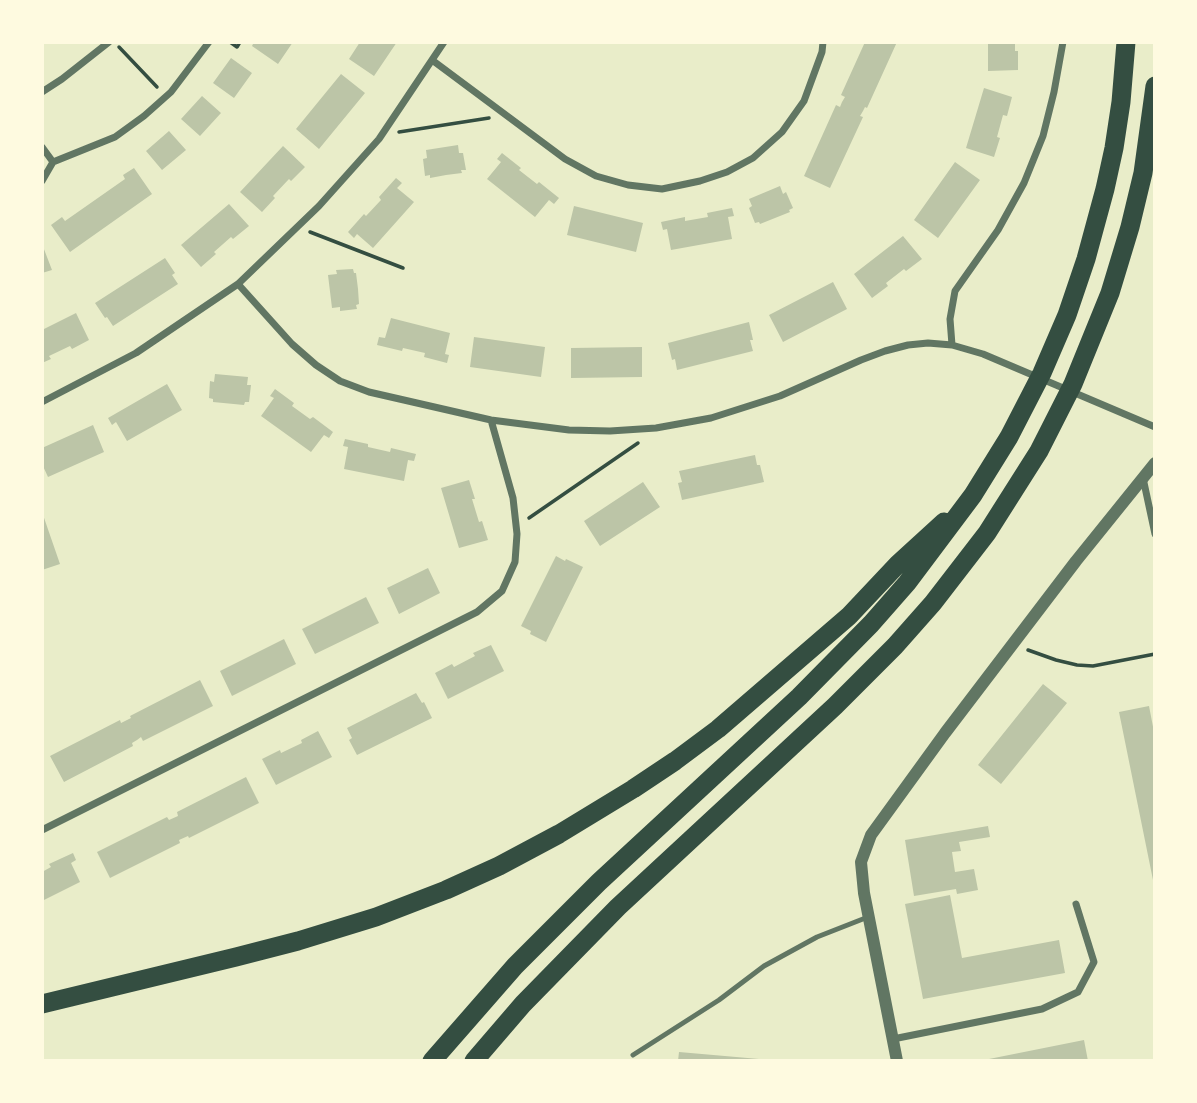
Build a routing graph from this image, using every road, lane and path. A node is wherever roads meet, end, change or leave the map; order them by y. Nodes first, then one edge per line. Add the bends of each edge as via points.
1 (109, 42) edge
2 (115, 42) edge
3 (209, 42) edge
4 (230, 42) edge
5 (240, 42) edge
6 (444, 42) edge
7 (823, 42) edge
8 (1063, 42) edge
9 (1126, 42) edge
10 (432, 60) junction
11 (1155, 86) edge
12 (42, 92) edge
13 (165, 97) junction
14 (508, 116) junction
15 (382, 135) junction
16 (42, 147) edge
17 (53, 162) junction
18 (42, 181) edge
19 (297, 227) junction
20 (402, 268) dead end
21 (238, 284) junction
22 (952, 345) junction
23 (42, 402) edge
24 (491, 420) junction
25 (661, 427) junction
26 (1155, 427) edge
27 (1155, 463) edge
28 (1143, 478) junction
29 (973, 495) junction
30 (516, 528) junction
31 (1155, 534) edge
32 (1012, 644) junction
33 (1155, 654) edge
34 (42, 830) edge
35 (1076, 904) dead end
36 (868, 917) junction
37 (42, 1004) edge
38 (893, 1039) junction
39 (633, 1055) dead end
40 (432, 1061) edge
41 (474, 1061) edge
42 (897, 1061) edge

1 - 12 street
2 - 13 path
3 - 13 street
4 - 5 path via 237,47
6 - 10 street
7 - 14 street via 804,101 782,132 753,158 700,181 662,189 596,176
8 - 22 street via 1043,136 1024,183 955,291
9 - 29 highway via 1105,190 1086,259 1042,373
10 - 14 street
10 - 15 street
11 - 41 highway via 1143,173 1102,315 1038,451 980,542 895,646 618,907
13 - 17 street via 116,137
14 - 15 path
15 - 19 street
16 - 17 street
17 - 18 street
19 - 20 path
19 - 21 street
21 - 23 street via 136,353
21 - 24 street via 292,344 340,381
22 - 25 street via 928,343 885,351 780,396 711,418
22 - 26 street via 984,354
24 - 25 street via 569,430
24 - 30 street via 513,498
25 - 30 path
27 - 28 street
28 - 31 street
28 - 32 street
29 - 37 highway via 849,616 718,729 676,761 559,834 499,866 376,917 298,941
29 - 40 highway via 908,583 871,624 599,882
30 - 34 street via 515,562 502,591 477,612
32 - 33 path via 1077,665
32 - 36 street via 871,835 861,862
35 - 38 street via 1094,962 1078,992 1042,1009
36 - 38 street
36 - 39 lane via 817,936 764,966
38 - 42 street

